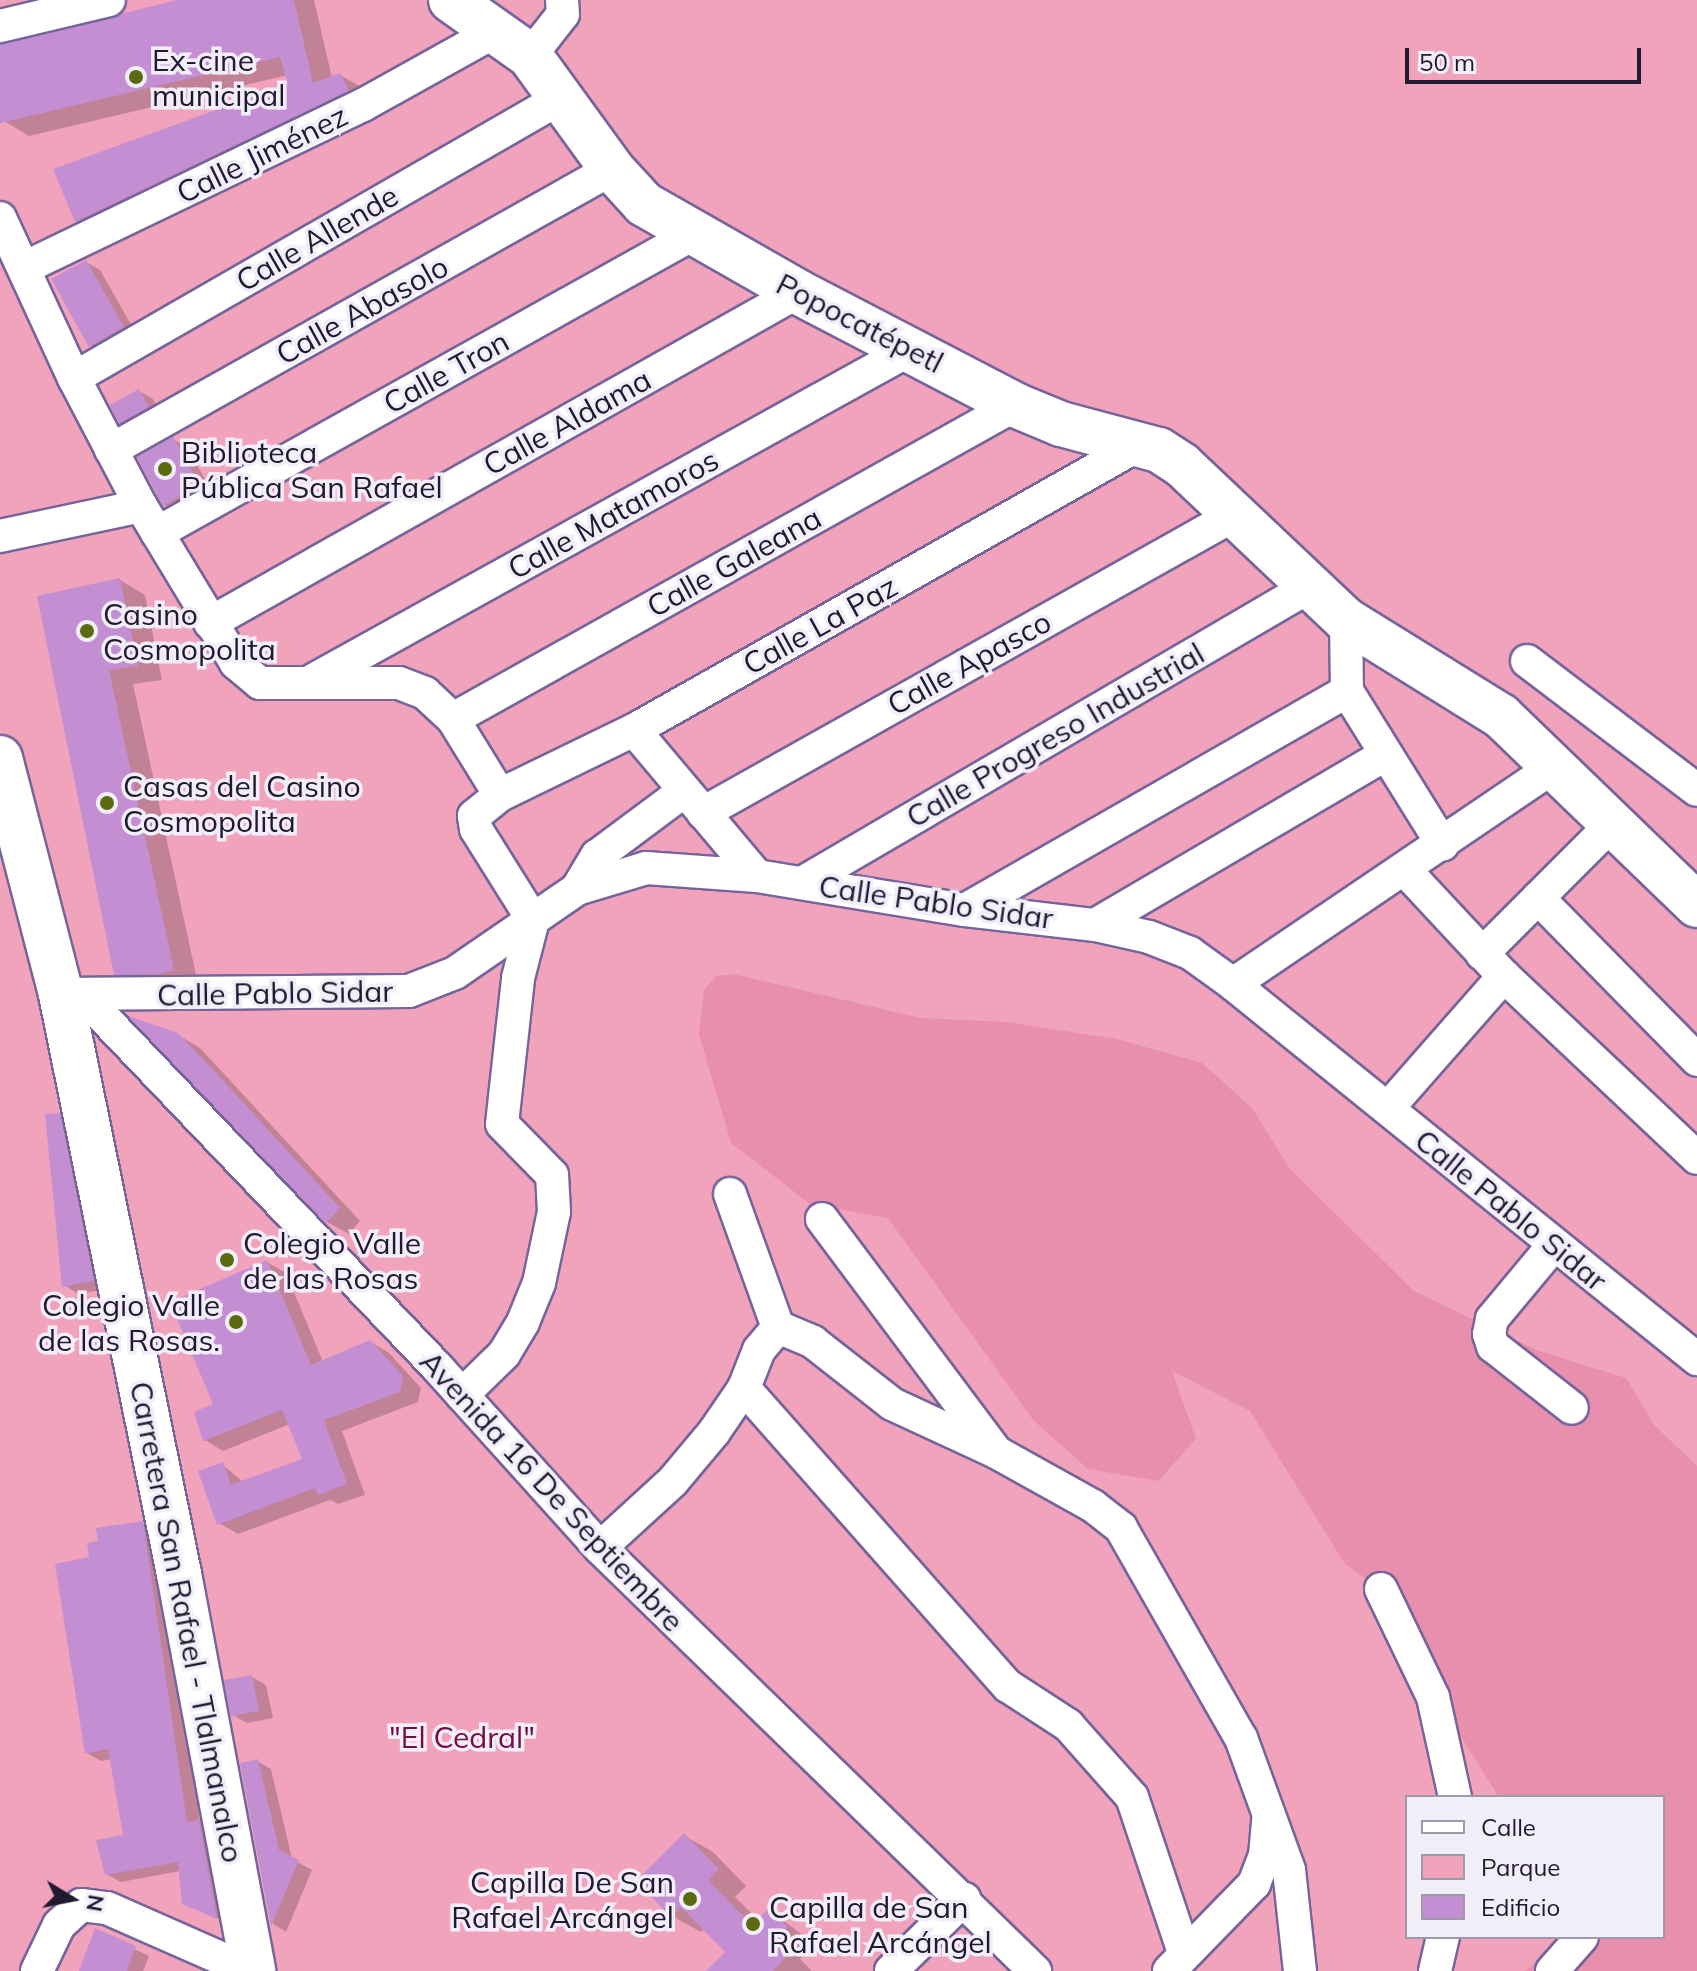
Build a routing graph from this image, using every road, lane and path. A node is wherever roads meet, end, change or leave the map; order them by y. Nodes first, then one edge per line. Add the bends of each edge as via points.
1 (109, 0) edge
2 (451, 0) edge
3 (562, 0) edge
4 (0, 26) edge
5 (494, 32) junction
6 (530, 56) junction
7 (561, 98) junction
8 (612, 169) junction
9 (0, 218) edge
10 (693, 234) junction
11 (24, 268) junction
12 (798, 292) junction
13 (911, 349) junction
14 (74, 378) junction
15 (1015, 405) junction
16 (1135, 447) junction
17 (111, 450) junction
18 (1236, 514) junction
19 (149, 520) junction
20 (0, 536) edge
21 (1307, 588) junction
22 (1346, 620) junction
23 (210, 623) junction
24 (1527, 661) dead end
25 (315, 679) junction
26 (1347, 691) junction
27 (453, 719) junction
28 (634, 730) junction
29 (1385, 755) junction
30 (0, 758) edge
31 (1556, 765) junction
32 (1697, 790) edge
33 (500, 795) junction
34 (693, 802) junction
35 (1611, 825) junction
36 (1443, 845) junction
37 (1405, 870) junction
38 (757, 876) junction
39 (802, 883) junction
40 (577, 889) junction
41 (1538, 898) junction
42 (1697, 905) edge
43 (965, 910) junction
44 (533, 920) junction
45 (1095, 925) junction
46 (1493, 965) junction
47 (1233, 984) junction
48 (72, 995) junction
49 (1697, 1060) edge
50 (1388, 1108) junction
51 (1697, 1158) edge
52 (730, 1194) dead end
53 (822, 1219) dead end
54 (1552, 1247) junction
55 (778, 1327) junction
56 (1697, 1359) edge
57 (744, 1388) junction
58 (462, 1395) junction
59 (1572, 1408) dead end
60 (996, 1452) junction
61 (600, 1548) junction
62 (1381, 1589) dead end
63 (1455, 1795) edge
64 (1269, 1811) junction
65 (964, 1899) junction
66 (1443, 1939) edge
67 (1580, 1939) edge
68 (1177, 1962) edge
69 (37, 1971) edge
70 (251, 1971) edge
71 (891, 1971) edge
72 (1035, 1971) edge
73 (1300, 1971) edge
74 (1435, 1971) edge
75 (1552, 1971) edge

1 - 4 street
2 - 5 street, Popocatépetl
3 - 6 street via 563,14
5 - 6 street, Popocatépetl
5 - 11 street, Calle Jiménez via 363,105
6 - 7 street, Popocatépetl
7 - 8 street, Popocatépetl
7 - 14 street, Calle Allende
8 - 10 street, Popocatépetl via 644,204
8 - 17 street, Calle Abasolo
9 - 11 street
10 - 12 street, Popocatépetl
10 - 19 street, Calle Tron
11 - 14 street
12 - 13 street, Popocatépetl
12 - 23 street, Calle Aldama
13 - 15 street, Popocatépetl
13 - 25 street, Calle Matamoros
14 - 17 street
15 - 16 street, Popocatépetl
15 - 27 street, Calle Galeana
16 - 18 street, Popocatépetl via 1159,450
16 - 28 street, Calle La Paz
17 - 19 street
18 - 21 street, Popocatépetl
18 - 34 street, Calle Apasco
19 - 20 street, Calle Tron
19 - 23 street
21 - 22 street, Popocatépetl
21 - 39 street, Calle Progreso Industrial
22 - 26 street
22 - 31 street, Popocatépetl via 1501,716
23 - 25 street via 236,663 260,683
24 - 32 street
25 - 27 street via 399,683 425,693
26 - 29 street
26 - 43 street
27 - 33 street
28 - 33 street, Calle La Paz
28 - 34 street
29 - 36 street
29 - 45 street
30 - 48 street, Carretera San Rafael - Tlalmanalco
31 - 35 street, Popocatépetl
31 - 36 street
33 - 44 street via 474,816 476,829
34 - 38 street
34 - 40 street, Calle Apasco via 597,856
35 - 41 street
35 - 42 street, Popocatépetl
36 - 37 street
37 - 46 street
37 - 47 street
38 - 39 street, Calle Pablo Sidar
38 - 40 street, Calle Pablo Sidar via 646,868
39 - 43 street, Calle Pablo Sidar
40 - 44 street, Calle Pablo Sidar
41 - 46 street
41 - 49 street
43 - 45 street, Calle Pablo Sidar
44 - 48 street, Calle Pablo Sidar via 455,973 409,991
44 - 58 street via 515,993 502,1124 552,1175 549,1243 523,1322 504,1354
45 - 47 street, Calle Pablo Sidar via 1190,953
46 - 50 street
46 - 51 street
47 - 50 street, Calle Pablo Sidar
48 - 58 street, Avenida 16 De Septiembre
48 - 70 street, Carretera San Rafael - Tlalmanalco
50 - 54 street, Calle Pablo Sidar
52 - 55 street
53 - 60 street
54 - 56 street, Calle Pablo Sidar
54 - 59 street via 1492,1319 1489,1334 1493,1346
55 - 57 street via 759,1350
55 - 60 street via 813,1342 892,1404
57 - 61 street via 673,1481
57 - 68 street via 1008,1686 1068,1725 1132,1797
58 - 61 street, Avenida 16 De Septiembre
60 - 64 street via 1093,1506 1121,1528 1241,1738
61 - 65 street, Avenida 16 De Septiembre
62 - 63 street via 1433,1697
64 - 68 street via 1265,1856 1254,1884
64 - 73 street via 1289,1870
65 - 71 street
65 - 72 street, Avenida 16 De Septiembre
66 - 74 street
67 - 75 street
69 - 70 street via 59,1925 81,1905 107,1908

